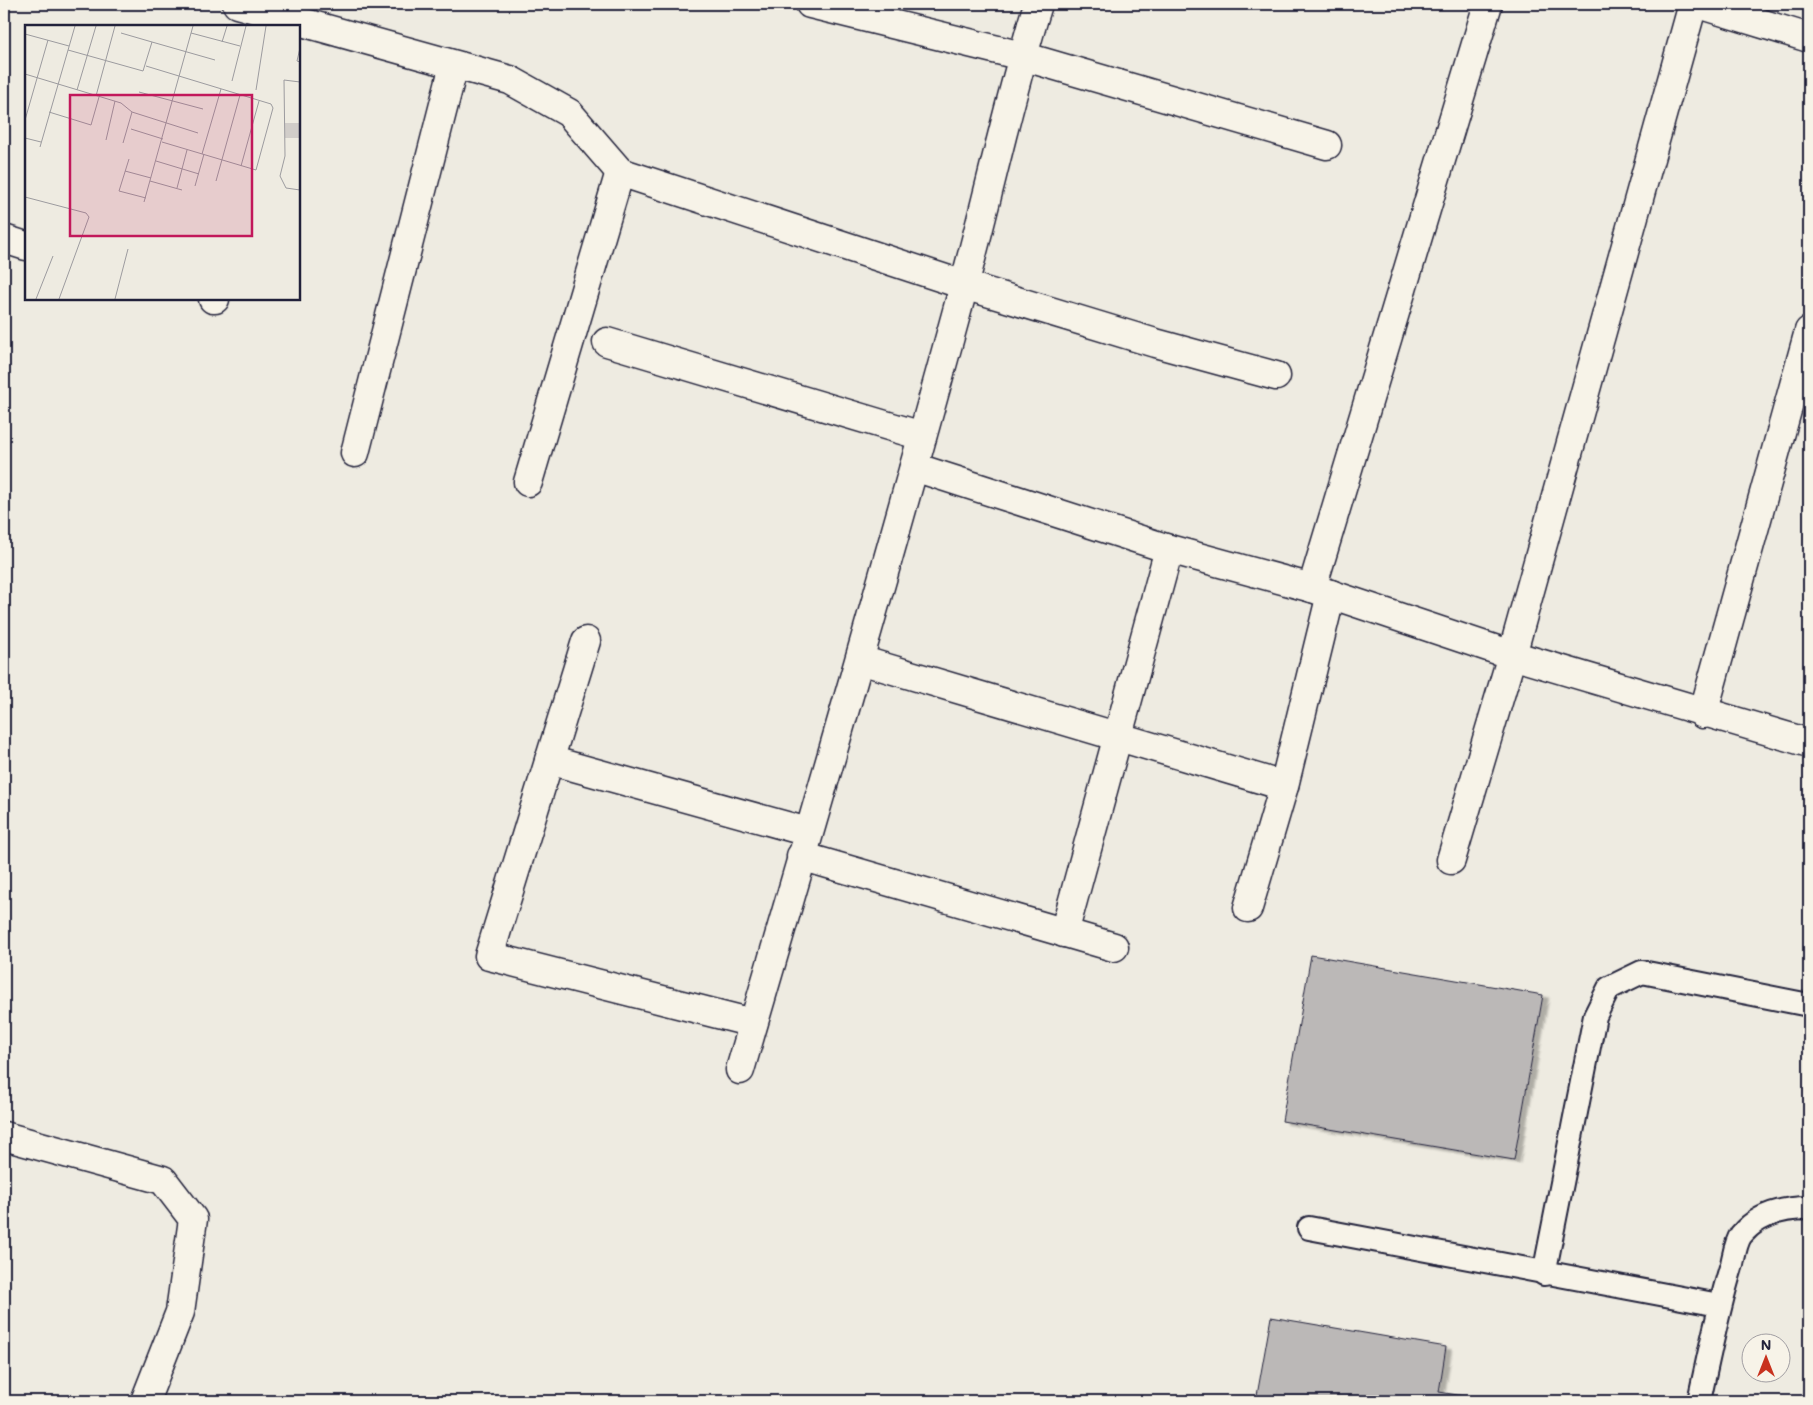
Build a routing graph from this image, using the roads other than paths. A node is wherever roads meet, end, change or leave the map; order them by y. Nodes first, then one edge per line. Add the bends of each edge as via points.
1 (810, 4) edge
2 (1038, 4) edge
3 (1488, 4) edge
4 (1693, 4) edge
5 (1698, 4) edge
6 (251, 6) edge
7 (294, 23) edge
8 (1809, 38) edge
9 (1022, 56) junction
10 (454, 65) junction
11 (1327, 145) dead end
12 (620, 172) junction
13 (4, 239) edge
14 (25, 246) edge
15 (964, 286) junction
16 (1809, 330) edge
17 (607, 342) dead end
18 (1276, 376) dead end
19 (922, 436) junction
20 (356, 454) dead end
21 (914, 467) junction
22 (528, 482) dead end
23 (1169, 549) junction
24 (1322, 591) junction
25 (586, 642) dead end
26 (1512, 655) junction
27 (860, 660) junction
28 (1703, 714) junction
29 (1119, 735) junction
30 (1809, 743) edge
31 (549, 760) junction
32 (1284, 786) junction
33 (804, 844) junction
34 (1451, 860) dead end
35 (1248, 908) dead end
36 (1064, 932) junction
37 (1114, 947) dead end
38 (1809, 1005) edge
39 (753, 1024) junction
40 (740, 1070) dead end
41 (4, 1136) edge
42 (1809, 1208) edge
43 (1309, 1228) dead end
44 (1544, 1274) junction
45 (1719, 1306) junction
46 (145, 1401) edge
47 (1700, 1401) edge

1 - 9 street
2 - 9 street
3 - 24 street
4 - 26 street
5 - 8 street
6 - 7 street
7 - 10 street
9 - 11 street
9 - 15 street
10 - 12 street via 510,80 569,113
10 - 20 street
12 - 15 street
12 - 22 street
13 - 14 street
15 - 18 street
15 - 19 street
16 - 28 street
17 - 19 street
19 - 21 street
21 - 23 street
21 - 27 street
23 - 24 street
23 - 29 street
24 - 26 street
24 - 32 street
25 - 31 street
26 - 28 street
26 - 34 street
27 - 29 street
27 - 33 street
28 - 30 street
29 - 32 street
29 - 36 street
31 - 33 street
31 - 39 street via 489,956
32 - 35 street
33 - 36 street
33 - 39 street
36 - 37 street
38 - 44 lane via 1642,972 1609,988 1595,1016
39 - 40 street
41 - 46 street via 163,1180 193,1219 180,1312
42 - 45 lane via 1767,1214 1751,1225 1740,1237
43 - 44 lane
44 - 45 lane
45 - 47 lane

